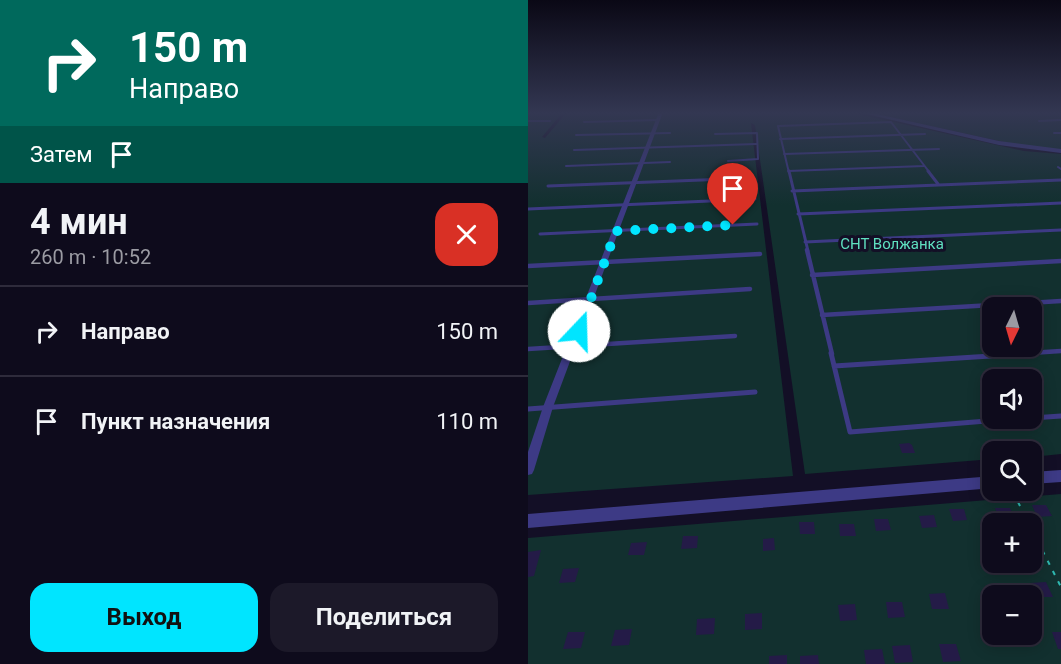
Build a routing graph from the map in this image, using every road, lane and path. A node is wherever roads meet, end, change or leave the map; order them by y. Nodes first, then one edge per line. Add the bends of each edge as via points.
1 (649, 143) edge
2 (781, 143) edge
3 (907, 143) edge
4 (1001, 143) edge
5 (756, 144) joint
6 (648, 147) junction
7 (912, 149) junction
8 (939, 149) dead end
9 (574, 150) dead end
10 (1061, 152) edge
11 (784, 154) junction
12 (728, 161) dead end
13 (670, 162) dead end
14 (641, 163) junction
15 (566, 166) dead end
16 (924, 166) junction
17 (788, 171) junction
18 (753, 178) dead end
19 (1061, 180) edge
20 (634, 182) junction
21 (938, 184) junction
22 (548, 186) dead end
23 (792, 191) junction
24 (755, 199) dead end
25 (1061, 203) edge
26 (626, 204) junction
27 (528, 209) edge
28 (798, 214) junction
29 (757, 224) dead end
30 (1061, 230) edge
31 (616, 231) junction
32 (540, 234) dead end
33 (805, 242) junction
34 (760, 254) dead end
35 (1061, 261) edge
36 (605, 262) junction
37 (528, 266) edge
38 (812, 275) junction
39 (750, 290) dead end
40 (591, 299) junction
41 (1061, 301) edge
42 (528, 303) edge
43 (822, 315) junction
44 (735, 336) dead end
45 (573, 347) junction
46 (528, 349) edge
47 (1061, 351) edge
48 (834, 366) junction
49 (755, 392) dead end
50 (548, 407) junction
51 (528, 409) edge
52 (1061, 416) edge
53 (1042, 417) edge
54 (982, 421) edge
55 (528, 470) edge
56 (1061, 476) edge
57 (1042, 477) edge
58 (982, 483) edge
59 (1018, 502) dead end
60 (1024, 513) edge
61 (528, 521) edge
62 (1042, 550) edge
63 (1061, 587) edge

1 - 6 street
2 - 11 lane
3 - 7 lane
4 - 10 street
5 - 6 lane
5 - 12 lane via 758,159
6 - 9 lane
6 - 14 street
7 - 8 lane
7 - 11 lane
7 - 16 lane
11 - 17 lane
13 - 14 lane
14 - 15 lane
14 - 20 street
16 - 17 lane
16 - 21 lane
17 - 23 lane
18 - 20 lane
19 - 21 lane
20 - 22 lane
20 - 26 street
21 - 23 lane
23 - 28 lane
24 - 26 lane
25 - 28 lane
26 - 27 lane
26 - 31 street
28 - 33 lane
29 - 31 lane
30 - 33 lane
31 - 32 lane
31 - 36 street
33 - 38 lane
34 - 36 lane
35 - 38 lane
36 - 37 lane
36 - 40 street
38 - 43 lane
39 - 40 lane
40 - 42 lane
40 - 45 street
41 - 43 lane
43 - 48 lane
44 - 45 lane
45 - 46 lane
45 - 50 street
47 - 48 lane
48 - 54 lane via 850,432
49 - 50 lane
50 - 51 lane
50 - 55 street
52 - 53 lane
56 - 57 street
58 - 61 street
59 - 60 path
62 - 63 path

